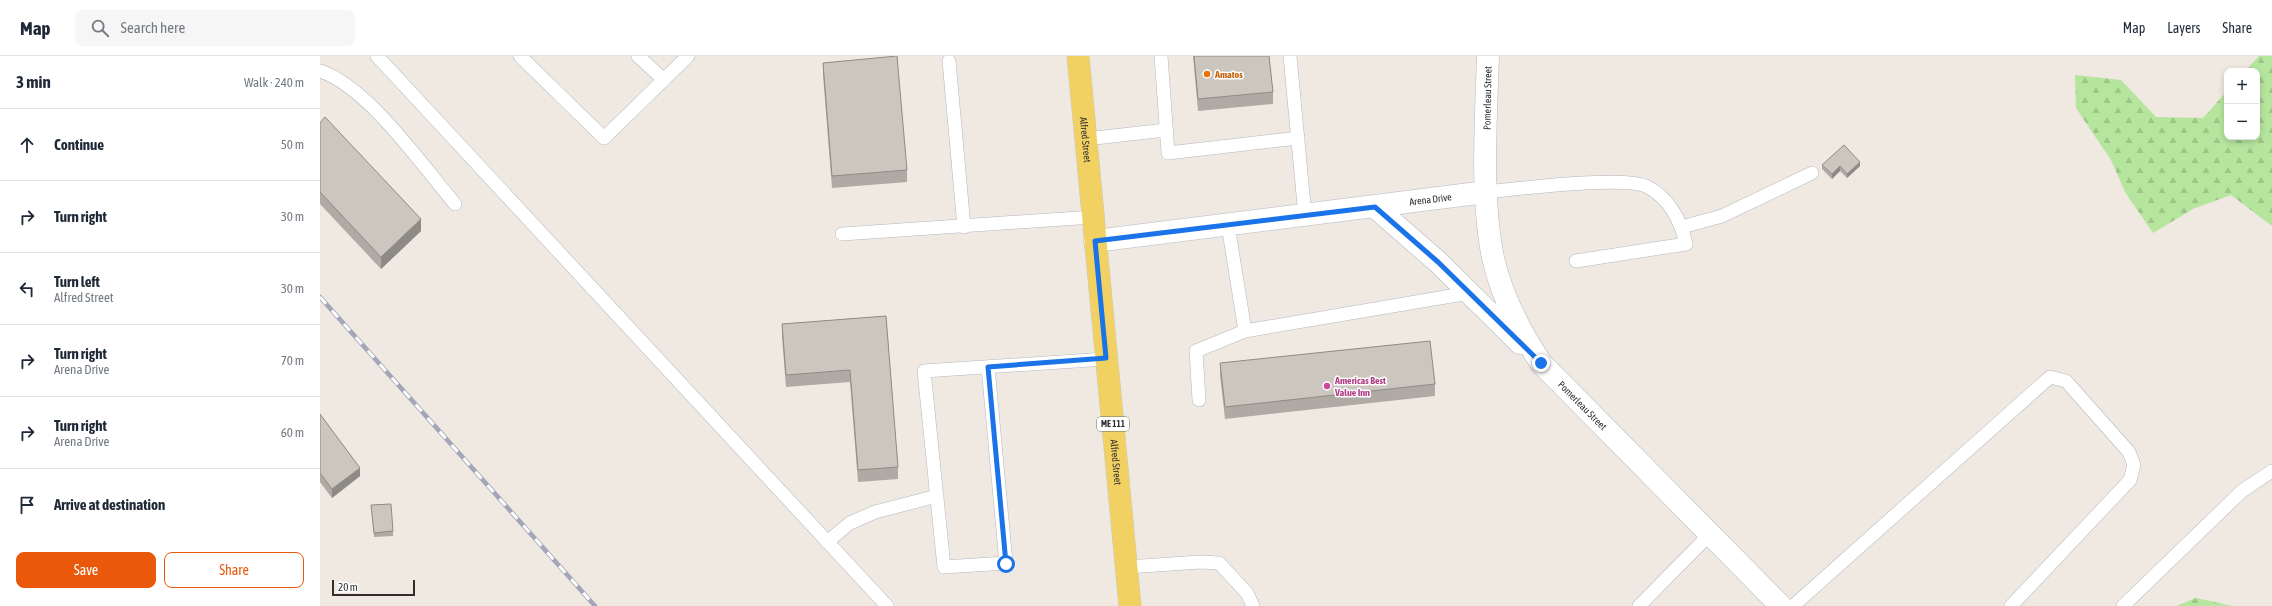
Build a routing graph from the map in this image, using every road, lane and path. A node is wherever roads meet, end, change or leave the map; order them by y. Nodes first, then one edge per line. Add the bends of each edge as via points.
1 (377, 56) edge
2 (520, 56) edge
3 (638, 56) edge
4 (688, 56) edge
5 (1078, 56) edge
6 (1161, 56) edge
7 (1290, 56) edge
8 (1488, 56) edge
9 (949, 61) dead end
10 (320, 71) edge
11 (664, 80) junction
12 (1166, 130) junction
13 (1298, 138) junction
14 (1086, 139) junction
15 (1812, 173) dead end
16 (1486, 192) junction
17 (455, 204) dead end
18 (1375, 207) junction
19 (1305, 216) junction
20 (1092, 217) junction
21 (1228, 225) junction
22 (964, 227) junction
23 (1682, 227) junction
24 (842, 234) dead end
25 (1095, 241) junction
26 (1576, 261) dead end
27 (1469, 293) junction
28 (1245, 331) junction
29 (1106, 358) junction
30 (1541, 363) junction
31 (988, 367) junction
32 (1199, 400) dead end
33 (2272, 471) edge
34 (937, 496) junction
35 (1710, 534) junction
36 (827, 542) junction
37 (1126, 567) junction
38 (887, 606) edge
39 (1130, 606) edge
40 (1253, 606) edge
41 (1639, 606) edge
42 (1781, 606) edge
43 (1793, 606) edge
44 (2011, 606) edge
45 (2123, 606) edge

1 - 36 lane
2 - 11 lane via 604,138
3 - 11 lane
4 - 11 lane
5 - 14 main road, Alfred Street / ME 111
6 - 12 lane
7 - 13 lane
8 - 16 street, Pomerleau Street
9 - 22 lane
10 - 17 lane via 334,76 369,103
12 - 13 lane via 1168,153
12 - 14 lane
13 - 19 lane
14 - 20 main road, Alfred Street / ME 111
15 - 23 lane via 1722,216
16 - 18 street, Arena Drive
16 - 23 lane via 1633,183 1648,187 1670,206
16 - 30 street, Pomerleau Street via 1492,253 1498,275 1515,320
18 - 19 street, Arena Drive
18 - 27 street
19 - 21 street, Arena Drive
20 - 22 lane
20 - 25 main road, Alfred Street / ME 111
21 - 25 street, Arena Drive
21 - 28 lane
22 - 24 lane
23 - 26 lane via 1686,244
25 - 29 main road, Alfred Street / ME 111
27 - 28 lane
27 - 30 street
28 - 32 lane via 1196,351
29 - 31 lane
29 - 37 main road, Alfred Street / ME 111
30 - 35 street, Pomerleau Street
31 - 34 lane via 924,371
31 - 34 lane via 1006,564 944,566
33 - 45 lane via 2242,491
34 - 36 lane via 875,512 850,523
35 - 41 lane
35 - 42 street, Pomerleau Street
36 - 38 lane
37 - 39 main road, Alfred Street / ME 111
37 - 40 lane via 1219,563 1247,593
43 - 44 lane via 2050,377 2066,381 2129,452 2134,465 2130,480

